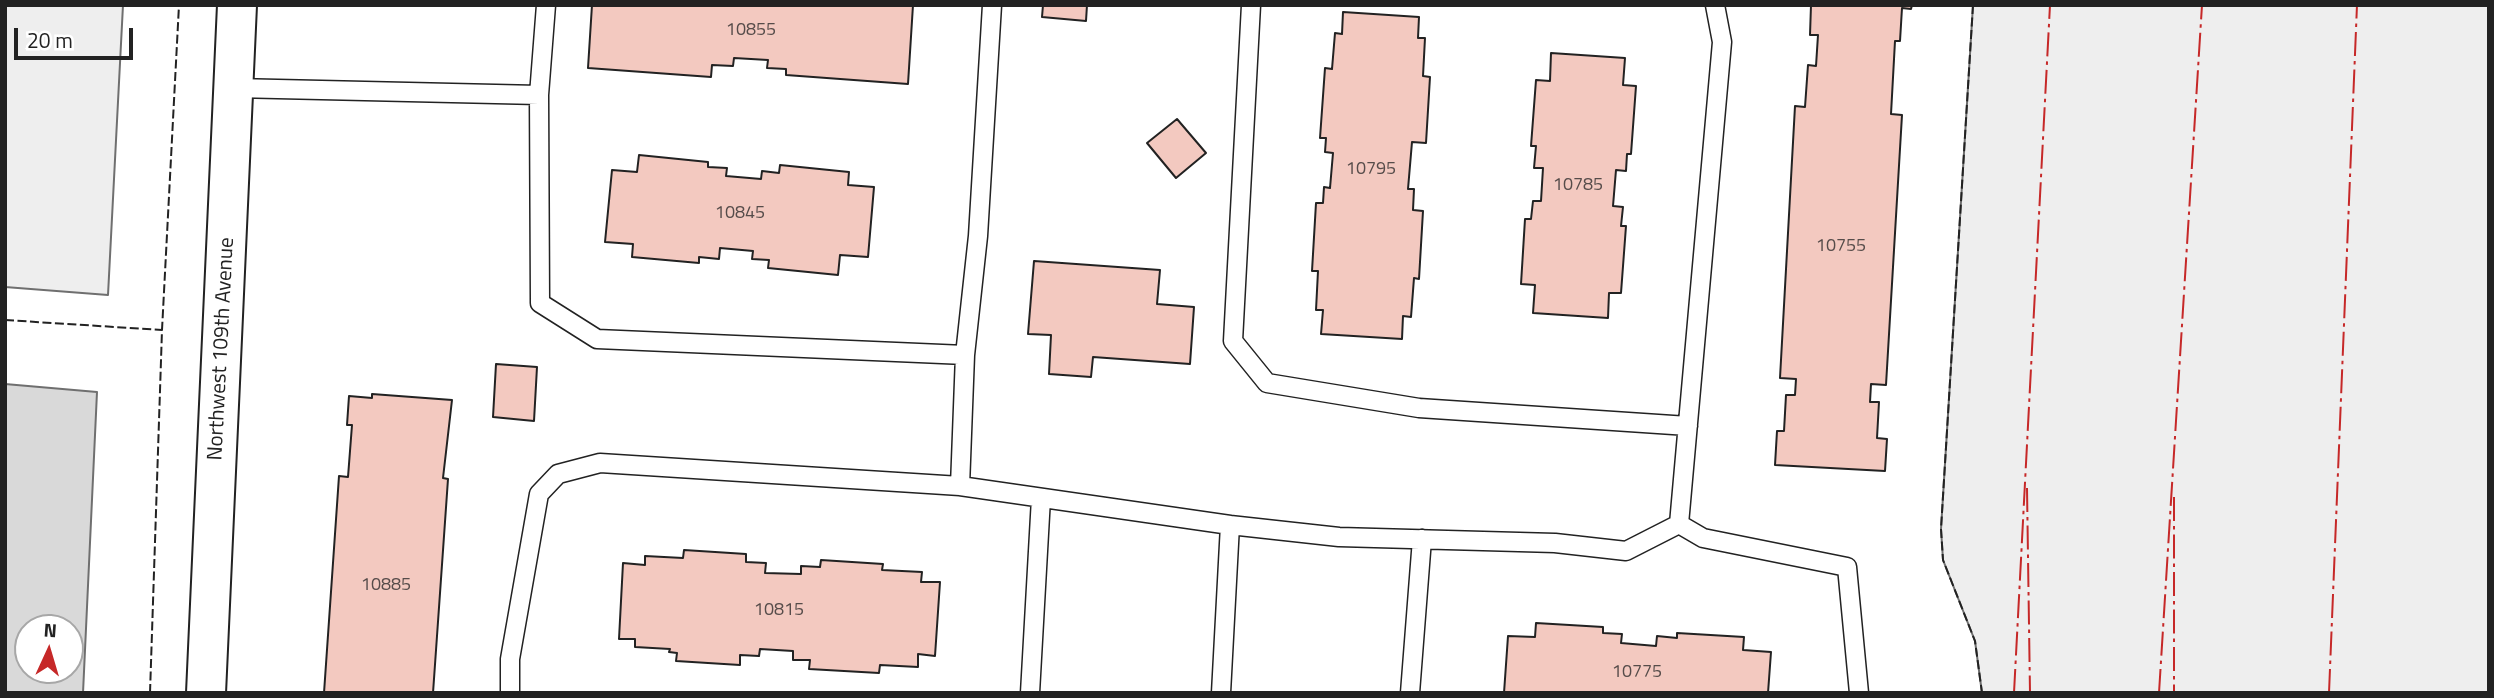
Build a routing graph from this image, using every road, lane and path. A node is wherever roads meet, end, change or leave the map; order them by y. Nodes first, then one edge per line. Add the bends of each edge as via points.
1 (237, 5) edge
2 (546, 5) edge
3 (992, 5) edge
4 (1251, 5) edge
5 (1715, 5) edge
6 (234, 88) junction
7 (539, 92) junction
8 (965, 355) junction
9 (1688, 426) junction
10 (960, 486) junction
11 (1041, 498) junction
12 (1679, 523) junction
13 (1230, 525) junction
14 (1422, 539) junction
15 (206, 693) edge
16 (510, 693) edge
17 (1030, 693) edge
18 (1221, 693) edge
19 (1410, 693) edge
20 (1859, 693) edge

1 - 6 street, Northwest 109th Avenue
2 - 7 lane
3 - 8 lane via 978,236
4 - 9 lane via 1233,341 1267,383 1419,408
5 - 9 lane via 1722,42
6 - 7 lane
6 - 15 street, Northwest 109th Avenue
7 - 8 lane via 540,303 597,339
8 - 10 lane
9 - 12 lane
10 - 11 lane
10 - 16 lane via 600,463 558,474 539,494 510,659
11 - 13 lane
11 - 17 lane
12 - 14 lane via 1626,551 1555,543
12 - 20 lane via 1703,538 1847,567
13 - 14 lane via 1339,537
13 - 18 lane
14 - 19 lane

